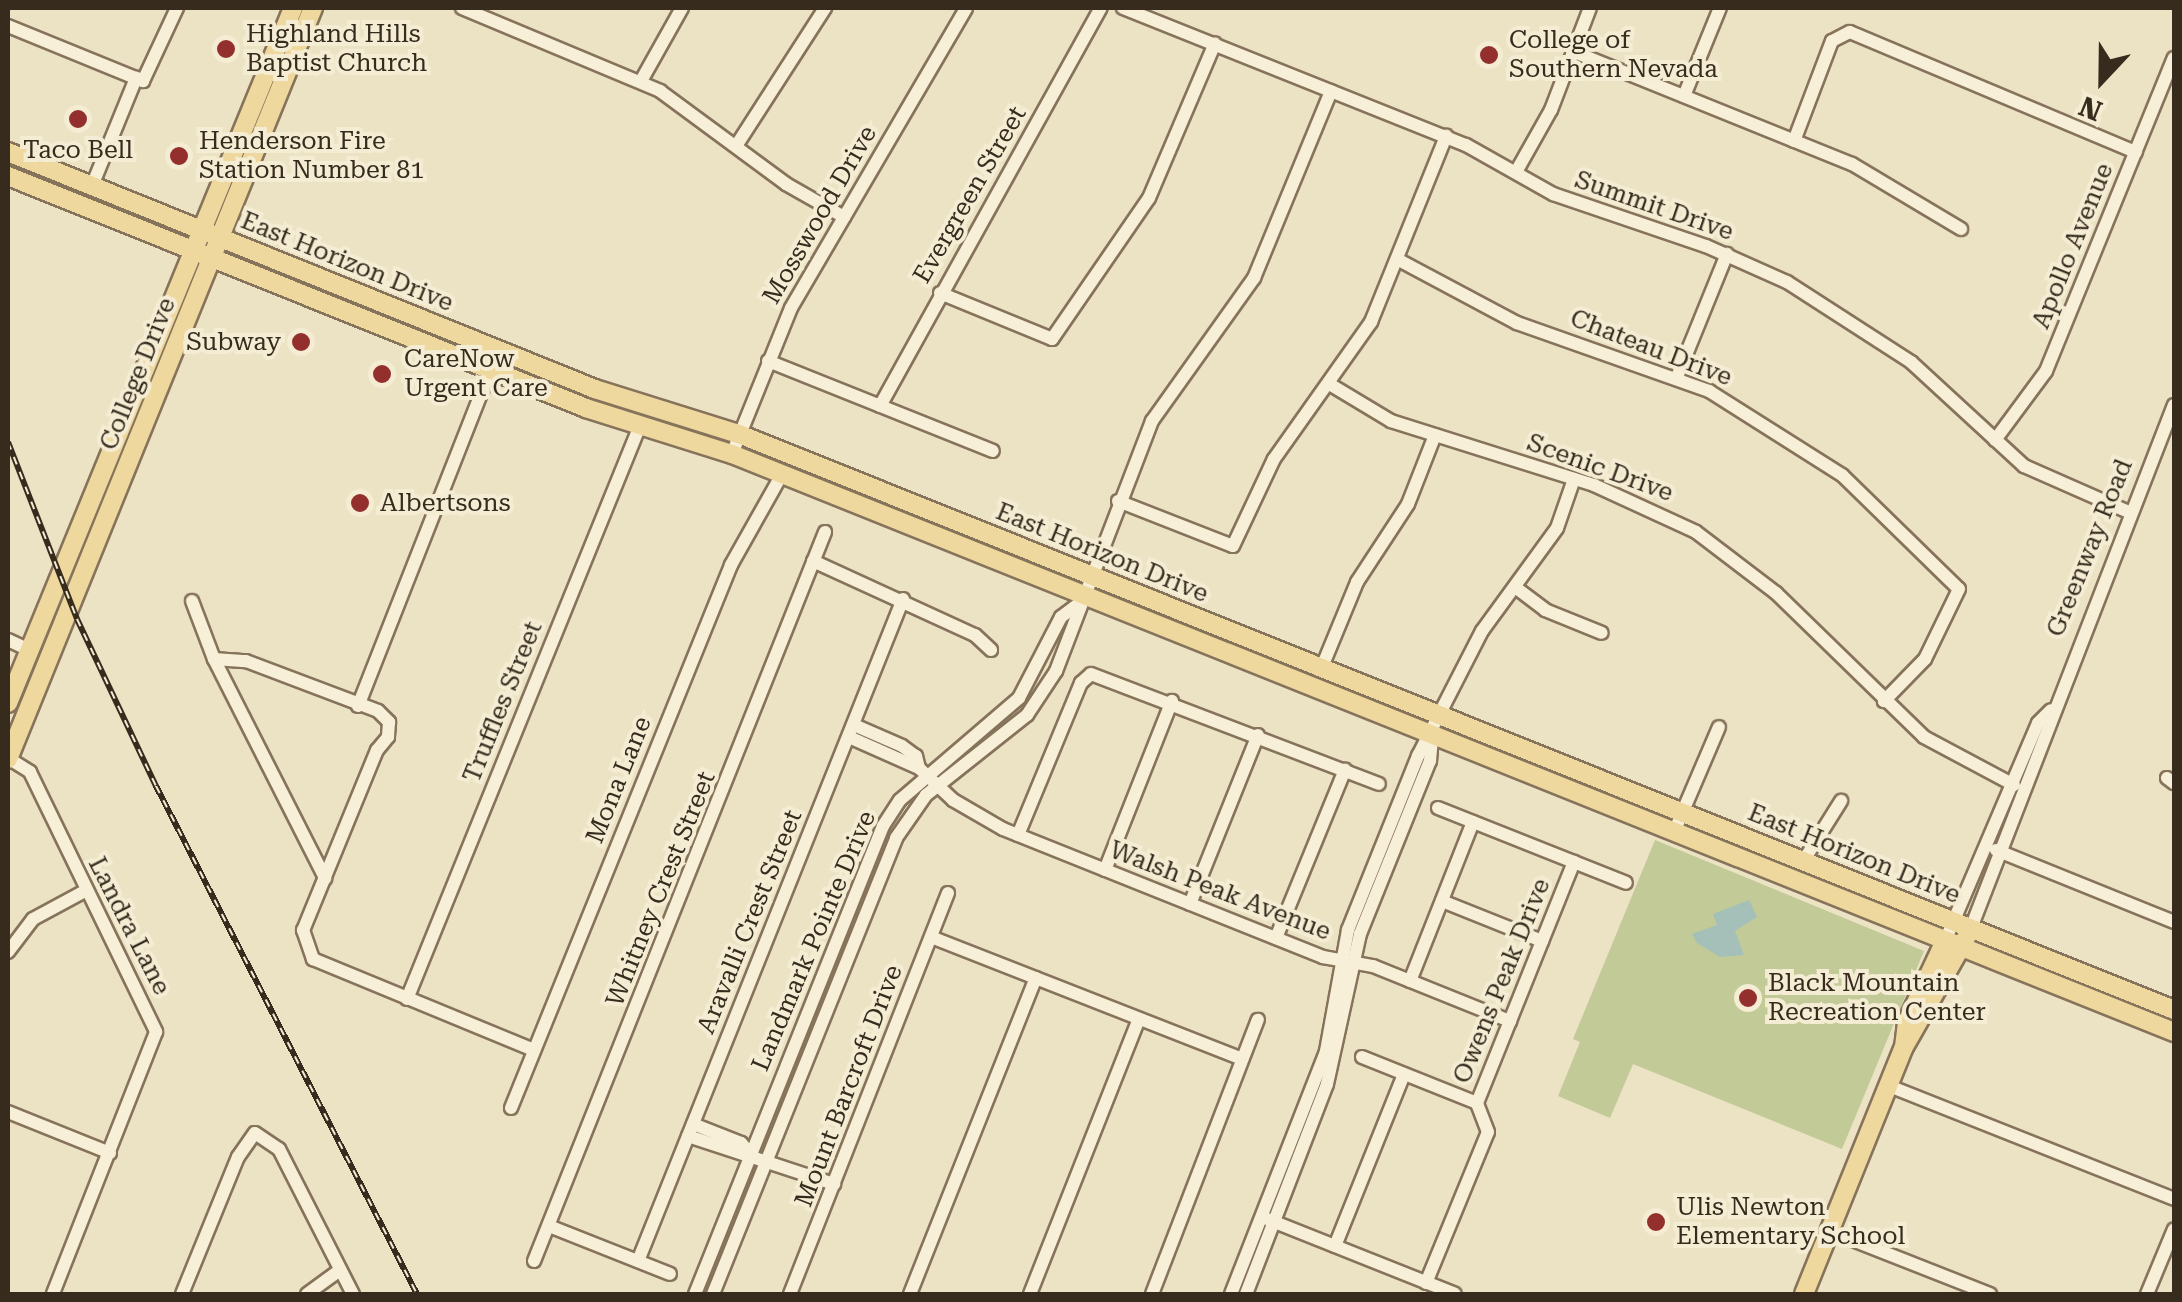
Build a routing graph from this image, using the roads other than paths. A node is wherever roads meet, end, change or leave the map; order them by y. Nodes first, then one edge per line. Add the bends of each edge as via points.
1 (177, 8) edge
2 (293, 8) edge
3 (313, 8) edge
4 (462, 8) edge
5 (682, 8) edge
6 (825, 8) edge
7 (966, 8) edge
8 (1101, 8) edge
9 (1123, 8) edge
10 (1590, 8) edge
11 (1720, 8) edge
12 (8, 26) edge
13 (284, 29) junction
14 (1214, 44) junction
15 (1572, 51) junction
16 (2174, 58) edge
17 (136, 78) junction
18 (641, 81) junction
19 (1332, 90) junction
20 (1684, 96) junction
21 (275, 101) junction
22 (1446, 136) junction
23 (1794, 140) junction
24 (738, 143) junction
25 (8, 152) edge
26 (2136, 152) junction
27 (1516, 172) junction
28 (8, 176) edge
29 (92, 186) junction
30 (844, 217) junction
31 (1961, 228) dead end
32 (200, 230) junction
33 (219, 238) junction
34 (191, 250) junction
35 (1727, 254) junction
36 (210, 258) junction
37 (1397, 259) junction
38 (940, 293) junction
39 (494, 350) junction
40 (768, 361) junction
41 (492, 371) junction
42 (1677, 377) junction
43 (1331, 386) junction
44 (880, 406) junction
45 (2174, 406) edge
46 (641, 423) junction
47 (739, 434) junction
48 (1435, 435) junction
49 (1995, 440) junction
50 (993, 450) dead end
51 (732, 454) junction
52 (782, 474) junction
53 (98, 478) junction
54 (1574, 479) junction
55 (120, 487) junction
56 (872, 488) junction
57 (1118, 501) junction
58 (2131, 513) junction
59 (825, 532) dead end
60 (814, 561) junction
61 (1090, 575) junction
62 (1515, 587) junction
63 (902, 599) junction
64 (1079, 599) junction
65 (192, 601) dead end
66 (1602, 633) dead end
67 (8, 640) edge
68 (30, 650) junction
69 (991, 650) dead end
70 (214, 659) junction
71 (1322, 667) junction
72 (1172, 701) junction
73 (1884, 701) junction
74 (8, 704) edge
75 (358, 706) junction
76 (2052, 710) junction
77 (1441, 715) junction
78 (1719, 727) dead end
79 (852, 731) junction
80 (1432, 735) junction
81 (1258, 736) junction
82 (8, 759) edge
83 (1345, 770) junction
84 (922, 772) junction
85 (1379, 784) dead end
86 (2014, 785) junction
87 (937, 786) junction
88 (1841, 801) dead end
89 (1438, 808) dead end
90 (1684, 813) junction
91 (1474, 822) junction
92 (1674, 832) junction
93 (1018, 835) junction
94 (1995, 849) junction
95 (1804, 860) junction
96 (1574, 862) junction
97 (1105, 870) junction
98 (325, 878) junction
99 (1626, 883) dead end
100 (86, 891) junction
101 (948, 893) dead end
102 (1442, 901) junction
103 (1190, 904) junction
104 (2174, 922) edge
105 (1960, 935) junction
106 (931, 937) junction
107 (1276, 938) junction
108 (1542, 941) junction
109 (8, 952) edge
110 (1346, 962) junction
111 (1036, 978) junction
112 (1410, 981) junction
113 (407, 999) junction
114 (2174, 1010) edge
115 (1140, 1019) junction
116 (1258, 1020) dead end
117 (1510, 1021) junction
118 (2174, 1032) edge
119 (534, 1050) junction
120 (1362, 1056) dead end
121 (1242, 1059) junction
122 (1404, 1074) junction
123 (1889, 1086) junction
124 (1477, 1102) junction
125 (511, 1108) dead end
126 (8, 1112) edge
127 (690, 1130) junction
128 (110, 1153) junction
129 (750, 1154) junction
130 (767, 1158) junction
131 (834, 1184) junction
132 (2174, 1199) edge
133 (1259, 1216) junction
134 (1273, 1221) junction
135 (548, 1226) junction
136 (2174, 1228) edge
137 (1830, 1231) junction
138 (1335, 1246) junction
139 (534, 1261) dead end
140 (638, 1261) junction
141 (340, 1270) junction
142 (670, 1274) dead end
143 (1426, 1283) junction
144 (53, 1294) edge
145 (182, 1294) edge
146 (306, 1294) edge
147 (353, 1294) edge
148 (695, 1294) edge
149 (713, 1294) edge
150 (790, 1294) edge
151 (910, 1294) edge
152 (1030, 1294) edge
153 (1152, 1294) edge
154 (1232, 1294) edge
155 (1246, 1294) edge
156 (1455, 1294) edge
157 (1804, 1294) edge
158 (1990, 1294) edge
159 (2147, 1294) edge

1 - 17 street via 148,78
2 - 13 main road, College Drive
3 - 21 main road, College Drive
4 - 18 street
5 - 18 street
6 - 24 street
7 - 30 street, Mosswood Drive
8 - 38 street, Evergreen Street
9 - 14 street, Summit Drive
10 - 15 street
11 - 20 street
12 - 17 street
13 - 21 main road via 269,92
13 - 32 main road, College Drive
14 - 19 street, Summit Drive
14 - 38 street via 1149,198 1052,339
15 - 20 street
15 - 27 street via 1545,123
16 - 26 street, Apollo Avenue
17 - 29 street
18 - 24 street
19 - 22 street, Summit Drive
19 - 57 street, Landmark Pointe Drive via 1254,278 1162,403
20 - 23 street
21 - 33 main road, College Drive
22 - 27 street, Summit Drive
22 - 37 street
23 - 26 street via 1832,41 1850,32
23 - 31 street via 1884,180
24 - 30 street via 786,184
25 - 29 main road, East Horizon Drive
26 - 49 street, Apollo Avenue via 2046,372
27 - 35 street, Summit Drive via 1571,202
28 - 34 main road, East Horizon Drive
29 - 32 main road, East Horizon Drive
30 - 40 street, Mosswood Drive
32 - 33 main road, East Horizon Drive
32 - 34 main road, College Drive
33 - 36 main road, College Drive
33 - 39 main road, East Horizon Drive
34 - 36 main road, East Horizon Drive
34 - 53 main road, College Drive
35 - 42 street
35 - 49 street, Summit Drive via 1878,337
36 - 41 main road, East Horizon Drive
36 - 55 main road, College Drive
37 - 42 street, Chateau Drive via 1517,323
37 - 43 street via 1366,332
38 - 44 street, Evergreen Street
39 - 41 street
39 - 47 main road, East Horizon Drive
40 - 44 street
40 - 47 street, Mosswood Drive
41 - 46 main road, East Horizon Drive
41 - 75 street
42 - 73 street, Chateau Drive via 1812,452 1959,589 1926,658
43 - 48 street, Scenic Drive via 1373,413
43 - 57 street via 1274,459 1233,546
44 - 50 street
45 - 58 street, Greenway Road
46 - 51 main road, East Horizon Drive
46 - 113 street, Truffles Street
47 - 51 street, Mosswood Drive
47 - 56 main road, East Horizon Drive
48 - 54 street, Scenic Drive
48 - 71 street via 1408,504 1352,593
49 - 58 street, Summit Drive via 2040,476
51 - 52 main road, East Horizon Drive
52 - 56 main road via 798,471 848,489
52 - 64 main road, East Horizon Drive
52 - 119 street, Mona Lane via 731,566
53 - 55 main road
53 - 68 main road, College Drive
54 - 62 street via 1557,528
54 - 73 street, Scenic Drive via 1648,506 1722,550 1776,593
55 - 82 main road, College Drive
56 - 61 main road, East Horizon Drive
57 - 61 street, Landmark Pointe Drive
58 - 76 street, Greenway Road
59 - 60 street, Whitney Crest Street
60 - 63 street
60 - 135 street, Whitney Crest Street
61 - 64 street, Landmark Pointe Drive
61 - 71 main road, East Horizon Drive
62 - 66 street via 1545,610
62 - 77 street via 1476,642
63 - 69 street via 975,635
63 - 79 street, Aravalli Crest Street
64 - 80 main road, East Horizon Drive
64 - 84 street, Landmark Pointe Drive via 1061,617 1020,698 991,729
64 - 87 street, Landmark Pointe Drive via 1056,671 1027,715
65 - 70 street
67 - 68 street
68 - 74 main road, College Drive
70 - 75 street via 246,662
70 - 98 street
71 - 77 main road, East Horizon Drive
72 - 81 street
72 - 93 street via 1091,674 1080,683
72 - 97 street
73 - 86 street, Scenic Drive via 1951,756
75 - 98 street via 378,711 388,722 388,737
76 - 86 street, Greenway Road via 2038,724
76 - 94 street, Greenway Road via 2050,729
77 - 80 street
77 - 90 main road, East Horizon Drive
78 - 90 street
79 - 84 street, Walsh Peak Avenue via 902,746
79 - 127 street, Aravalli Crest Street
80 - 92 main road, East Horizon Drive
80 - 110 street via 1411,774
81 - 83 street
81 - 103 street
82 - 100 street, Landra Lane via 30,772
83 - 85 street
83 - 107 street
84 - 87 street, Walsh Peak Avenue
84 - 129 street, Landmark Pointe Drive via 873,847
86 - 94 street, Greenway Road
87 - 93 street, Walsh Peak Avenue
87 - 130 street, Landmark Pointe Drive via 896,838
88 - 95 street
89 - 91 street
90 - 92 street
90 - 95 main road, East Horizon Drive
91 - 96 street
91 - 102 street
92 - 105 main road, East Horizon Drive
93 - 97 street, Walsh Peak Avenue
94 - 104 street
94 - 105 street, Greenway Road
95 - 105 main road, East Horizon Drive
96 - 99 street
96 - 108 street, Owens Peak Drive
97 - 103 street, Walsh Peak Avenue
98 - 113 street via 303,930 306,950 322,965
100 - 109 street via 33,919
100 - 128 street, Landra Lane via 156,1032
101 - 106 street, Mount Barcroft Drive
102 - 108 street
102 - 112 street
103 - 107 street, Walsh Peak Avenue
105 - 114 main road via 2095,988 2122,990
105 - 118 main road, East Horizon Drive
105 - 123 main road, Greenway Road
106 - 111 street
106 - 131 street, Mount Barcroft Drive
107 - 110 street, Walsh Peak Avenue
108 - 117 street, Owens Peak Drive
110 - 112 street, Walsh Peak Avenue
110 - 133 street via 1326,1051
110 - 134 street via 1339,1048
111 - 115 street
111 - 151 street
112 - 117 street, Walsh Peak Avenue
113 - 119 street
115 - 121 street
115 - 152 street
116 - 121 street
117 - 124 street, Owens Peak Drive
119 - 125 street, Mona Lane
120 - 122 street
121 - 153 street
122 - 124 street
122 - 138 street
123 - 132 street
123 - 137 main road, Greenway Road
124 - 143 street, Owens Peak Drive via 1488,1132
126 - 128 street
127 - 129 street
127 - 140 street, Aravalli Crest Street
128 - 144 street, Landra Lane
129 - 130 street
129 - 148 street, Landmark Pointe Drive
130 - 131 street
130 - 149 street, Landmark Pointe Drive
131 - 150 street, Mount Barcroft Drive
133 - 134 street
133 - 154 street
134 - 138 street
134 - 155 street
135 - 139 street, Whitney Crest Street
135 - 140 street
136 - 159 street
137 - 157 main road, Greenway Road
137 - 158 street
138 - 143 street
140 - 142 street
141 - 145 street via 279,1149 255,1133 238,1157
141 - 146 street
141 - 147 street
143 - 156 street

